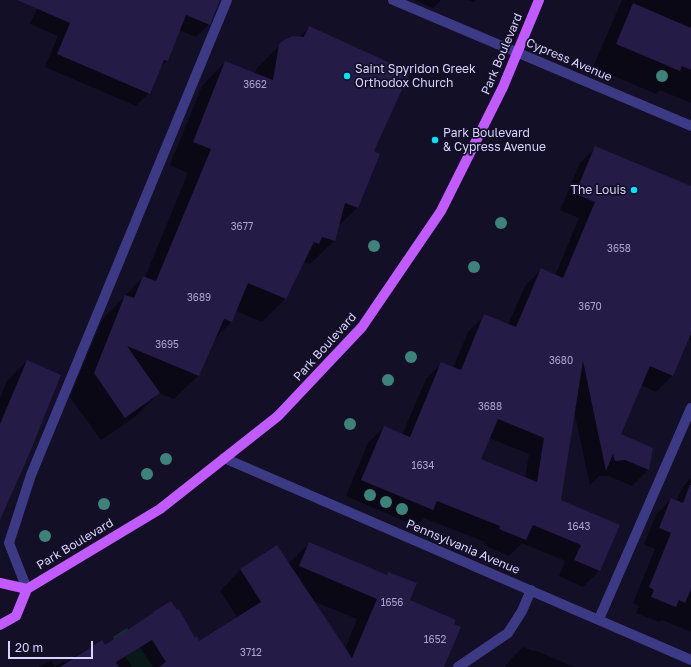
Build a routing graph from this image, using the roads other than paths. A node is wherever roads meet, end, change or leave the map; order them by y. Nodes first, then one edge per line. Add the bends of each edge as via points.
1 (227, 0) edge
2 (393, 0) edge
3 (539, 0) edge
4 (518, 53) junction
5 (691, 126) edge
6 (691, 408) edge
7 (224, 458) junction
8 (0, 583) edge
9 (27, 589) junction
10 (531, 590) junction
11 (599, 619) junction
12 (0, 625) edge
13 (691, 660) edge
14 (458, 667) edge

1 - 9 street via 158,156 31,475 9,542
2 - 4 street, Cypress Avenue
3 - 4 main road, Park Boulevard
4 - 5 street, Cypress Avenue
4 - 7 main road, Park Boulevard via 441,211 362,327 278,416
6 - 11 street
7 - 9 main road, Park Boulevard via 160,509
7 - 10 street, Pennsylvania Avenue
8 - 9 main road
9 - 12 main road via 16,616
10 - 11 street, Pennsylvania Avenue
10 - 14 street via 522,612 508,633
11 - 13 street, Pennsylvania Avenue

